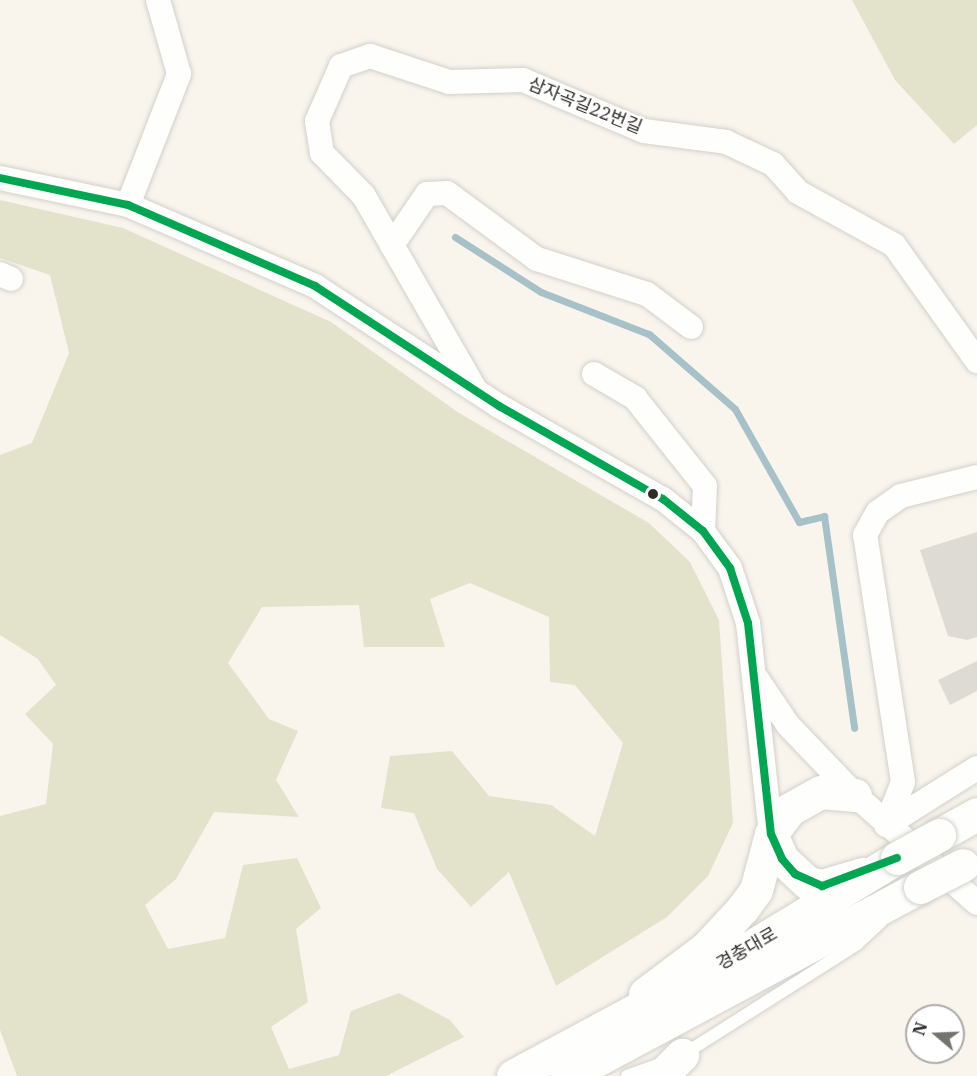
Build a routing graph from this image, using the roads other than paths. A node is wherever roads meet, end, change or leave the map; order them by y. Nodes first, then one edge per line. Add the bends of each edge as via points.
1 (158, 0) edge
2 (0, 178) edge
3 (128, 205) junction
4 (392, 245) junction
5 (691, 327) dead end
6 (977, 361) edge
7 (594, 374) dead end
8 (476, 391) junction
9 (977, 477) edge
10 (703, 531) junction
11 (756, 677) junction
12 (977, 768) edge
13 (855, 795) junction
14 (977, 814) edge
15 (886, 825) junction
16 (771, 834) junction
17 (897, 858) junction
18 (970, 861) edge
19 (920, 887) junction
20 (977, 903) edge
21 (590, 1035) junction
22 (671, 1066) edge
23 (513, 1076) edge
24 (567, 1076) edge
25 (627, 1076) edge

1 - 3 street via 178,74
2 - 3 street
3 - 8 street via 315,286
4 - 5 street via 427,194 447,193 537,259 646,294
4 - 6 street, 삼자곡길22번길 via 364,196 322,153 317,121 341,66 370,56 449,82 523,80 644,131 726,142 773,164 798,192 894,245
4 - 8 street, 삼자곡길22번길
7 - 10 street via 635,398 705,486
8 - 10 street via 663,499
9 - 15 street via 901,496 878,512 865,535 903,782
10 - 11 street via 730,568 748,623
11 - 13 street via 788,725
11 - 16 street
12 - 15 street
13 - 15 street
13 - 16 main road via 821,792 804,799
14 - 17 main road, 경충대로, bridge
15 - 20 street
16 - 17 main road via 795,874 822,886
16 - 21 main road via 756,890 727,928
17 - 21 main road, 경충대로 via 734,957
18 - 19 main road, 경충대로, bridge
19 - 22 lane via 857,944
19 - 24 main road, 경충대로
21 - 23 main road, 경충대로
22 - 25 lane

